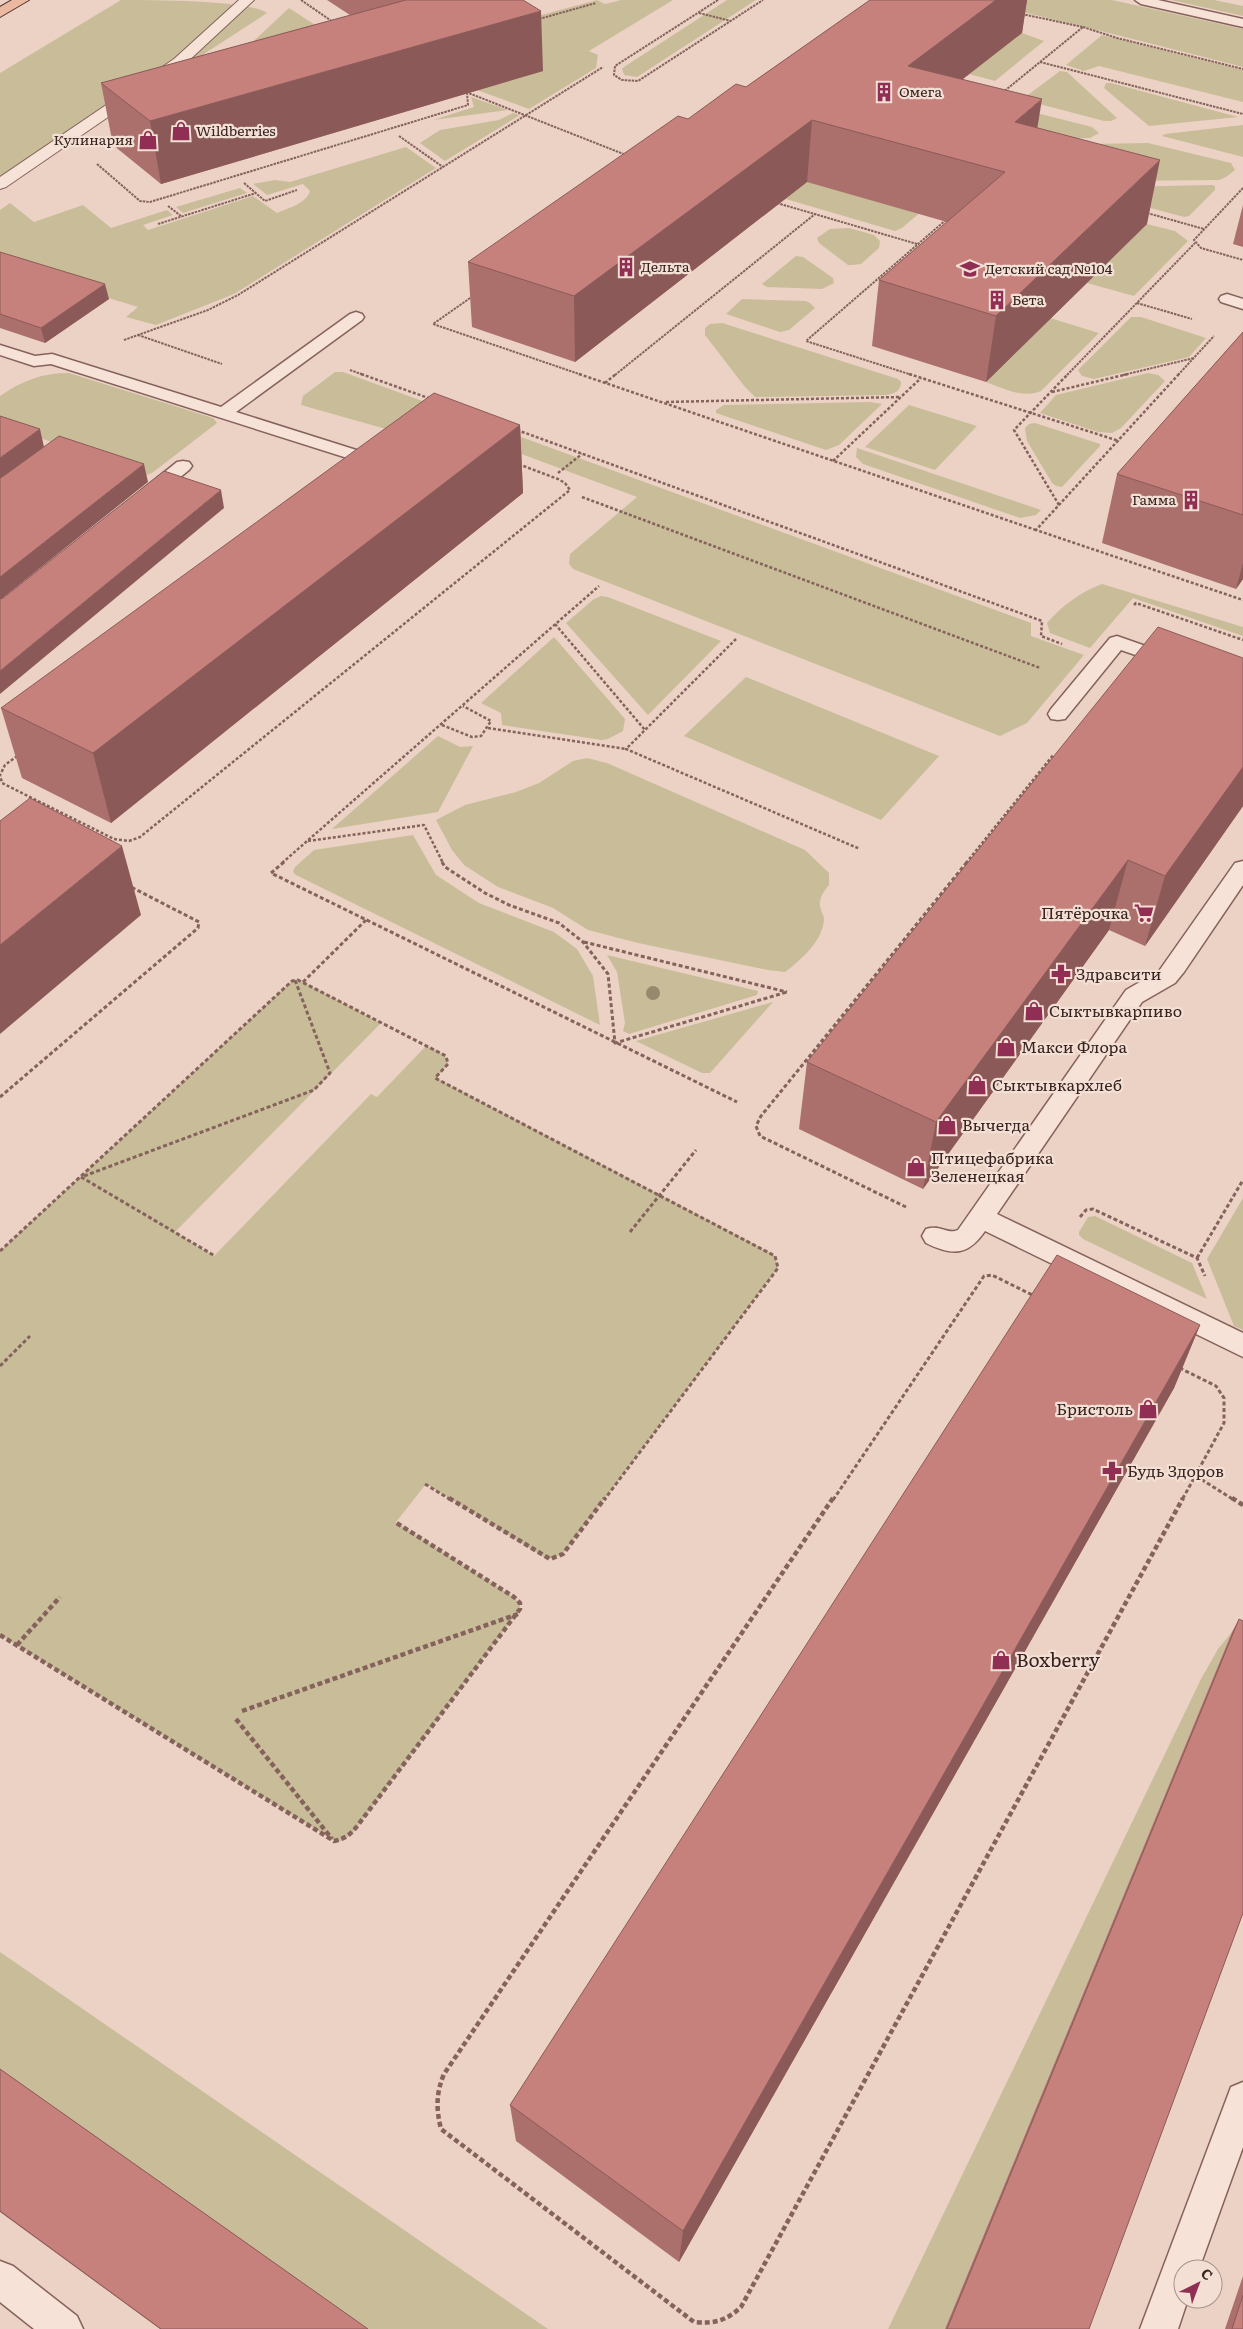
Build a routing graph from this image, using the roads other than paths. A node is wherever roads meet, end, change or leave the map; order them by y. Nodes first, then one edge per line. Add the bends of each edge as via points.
1 (22, 0) edge
2 (247, 0) edge
3 (1141, 0) edge
4 (0, 13) edge
5 (1243, 23) edge
6 (0, 184) edge
7 (1227, 299) dead end
8 (1243, 304) edge
9 (356, 317) dead end
10 (0, 350) edge
11 (222, 413) junction
12 (382, 464) edge
13 (183, 466) dead end
14 (130, 508) edge
15 (1189, 668) edge
16 (1058, 714) dead end
17 (1243, 868) edge
18 (982, 1218) junction
19 (935, 1236) dead end
20 (1243, 1346) edge
21 (1243, 2100) edge
22 (0, 2280) edge
23 (64, 2329) edge
24 (1159, 2329) edge

1 - 4 main road
2 - 6 street via 179,62
3 - 5 lane
7 - 8 lane
9 - 11 lane
10 - 11 lane via 34,361 52,359
11 - 12 lane
13 - 14 lane
15 - 16 lane via 1117,642
17 - 18 lane via 1167,977 1134,996
18 - 19 lane via 964,1240 954,1243
18 - 20 lane
21 - 24 lane
22 - 23 lane

